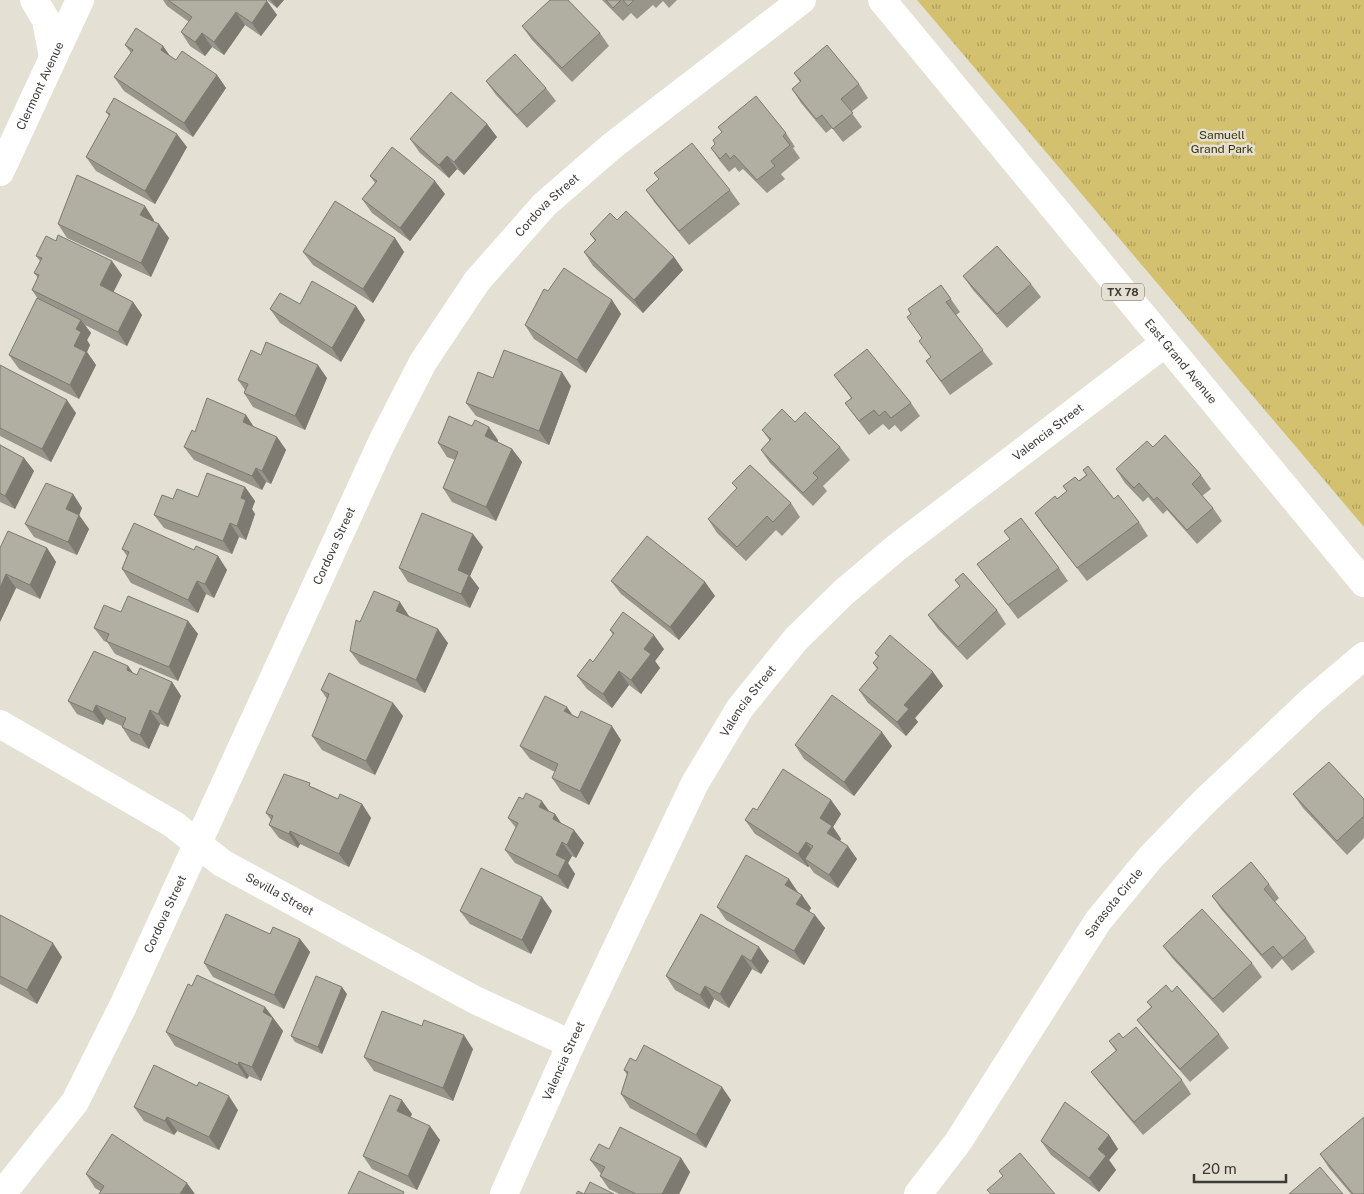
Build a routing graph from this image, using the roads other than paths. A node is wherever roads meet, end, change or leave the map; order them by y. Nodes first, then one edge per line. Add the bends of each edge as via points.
1 (34, 0) edge
2 (80, 0) edge
3 (802, 0) edge
4 (882, 0) edge
5 (53, 57) junction
6 (0, 172) edge
7 (1165, 343) junction
8 (1364, 583) edge
9 (1364, 656) edge
10 (0, 724) edge
11 (198, 842) junction
12 (571, 1044) junction
13 (2, 1194) edge
14 (504, 1194) edge
15 (918, 1194) edge

1 - 5 street via 46,20
2 - 5 street, Clermont Avenue
3 - 11 street, Cordova Street via 612,146 544,205 477,281 423,362 382,442
4 - 7 street, East Grand Avenue / TX 78
5 - 6 street, Clermont Avenue
7 - 8 street, East Grand Avenue / TX 78
7 - 12 street, Valencia Street via 896,548 796,639 740,708 695,783
9 - 15 street, Sarasota Circle via 1313,699 1150,858 1098,921 958,1142
10 - 11 street, Sevilla Street via 174,824
11 - 12 street, Sevilla Street via 222,863 458,991
11 - 13 street, Cordova Street via 75,1102
12 - 14 street, Valencia Street

